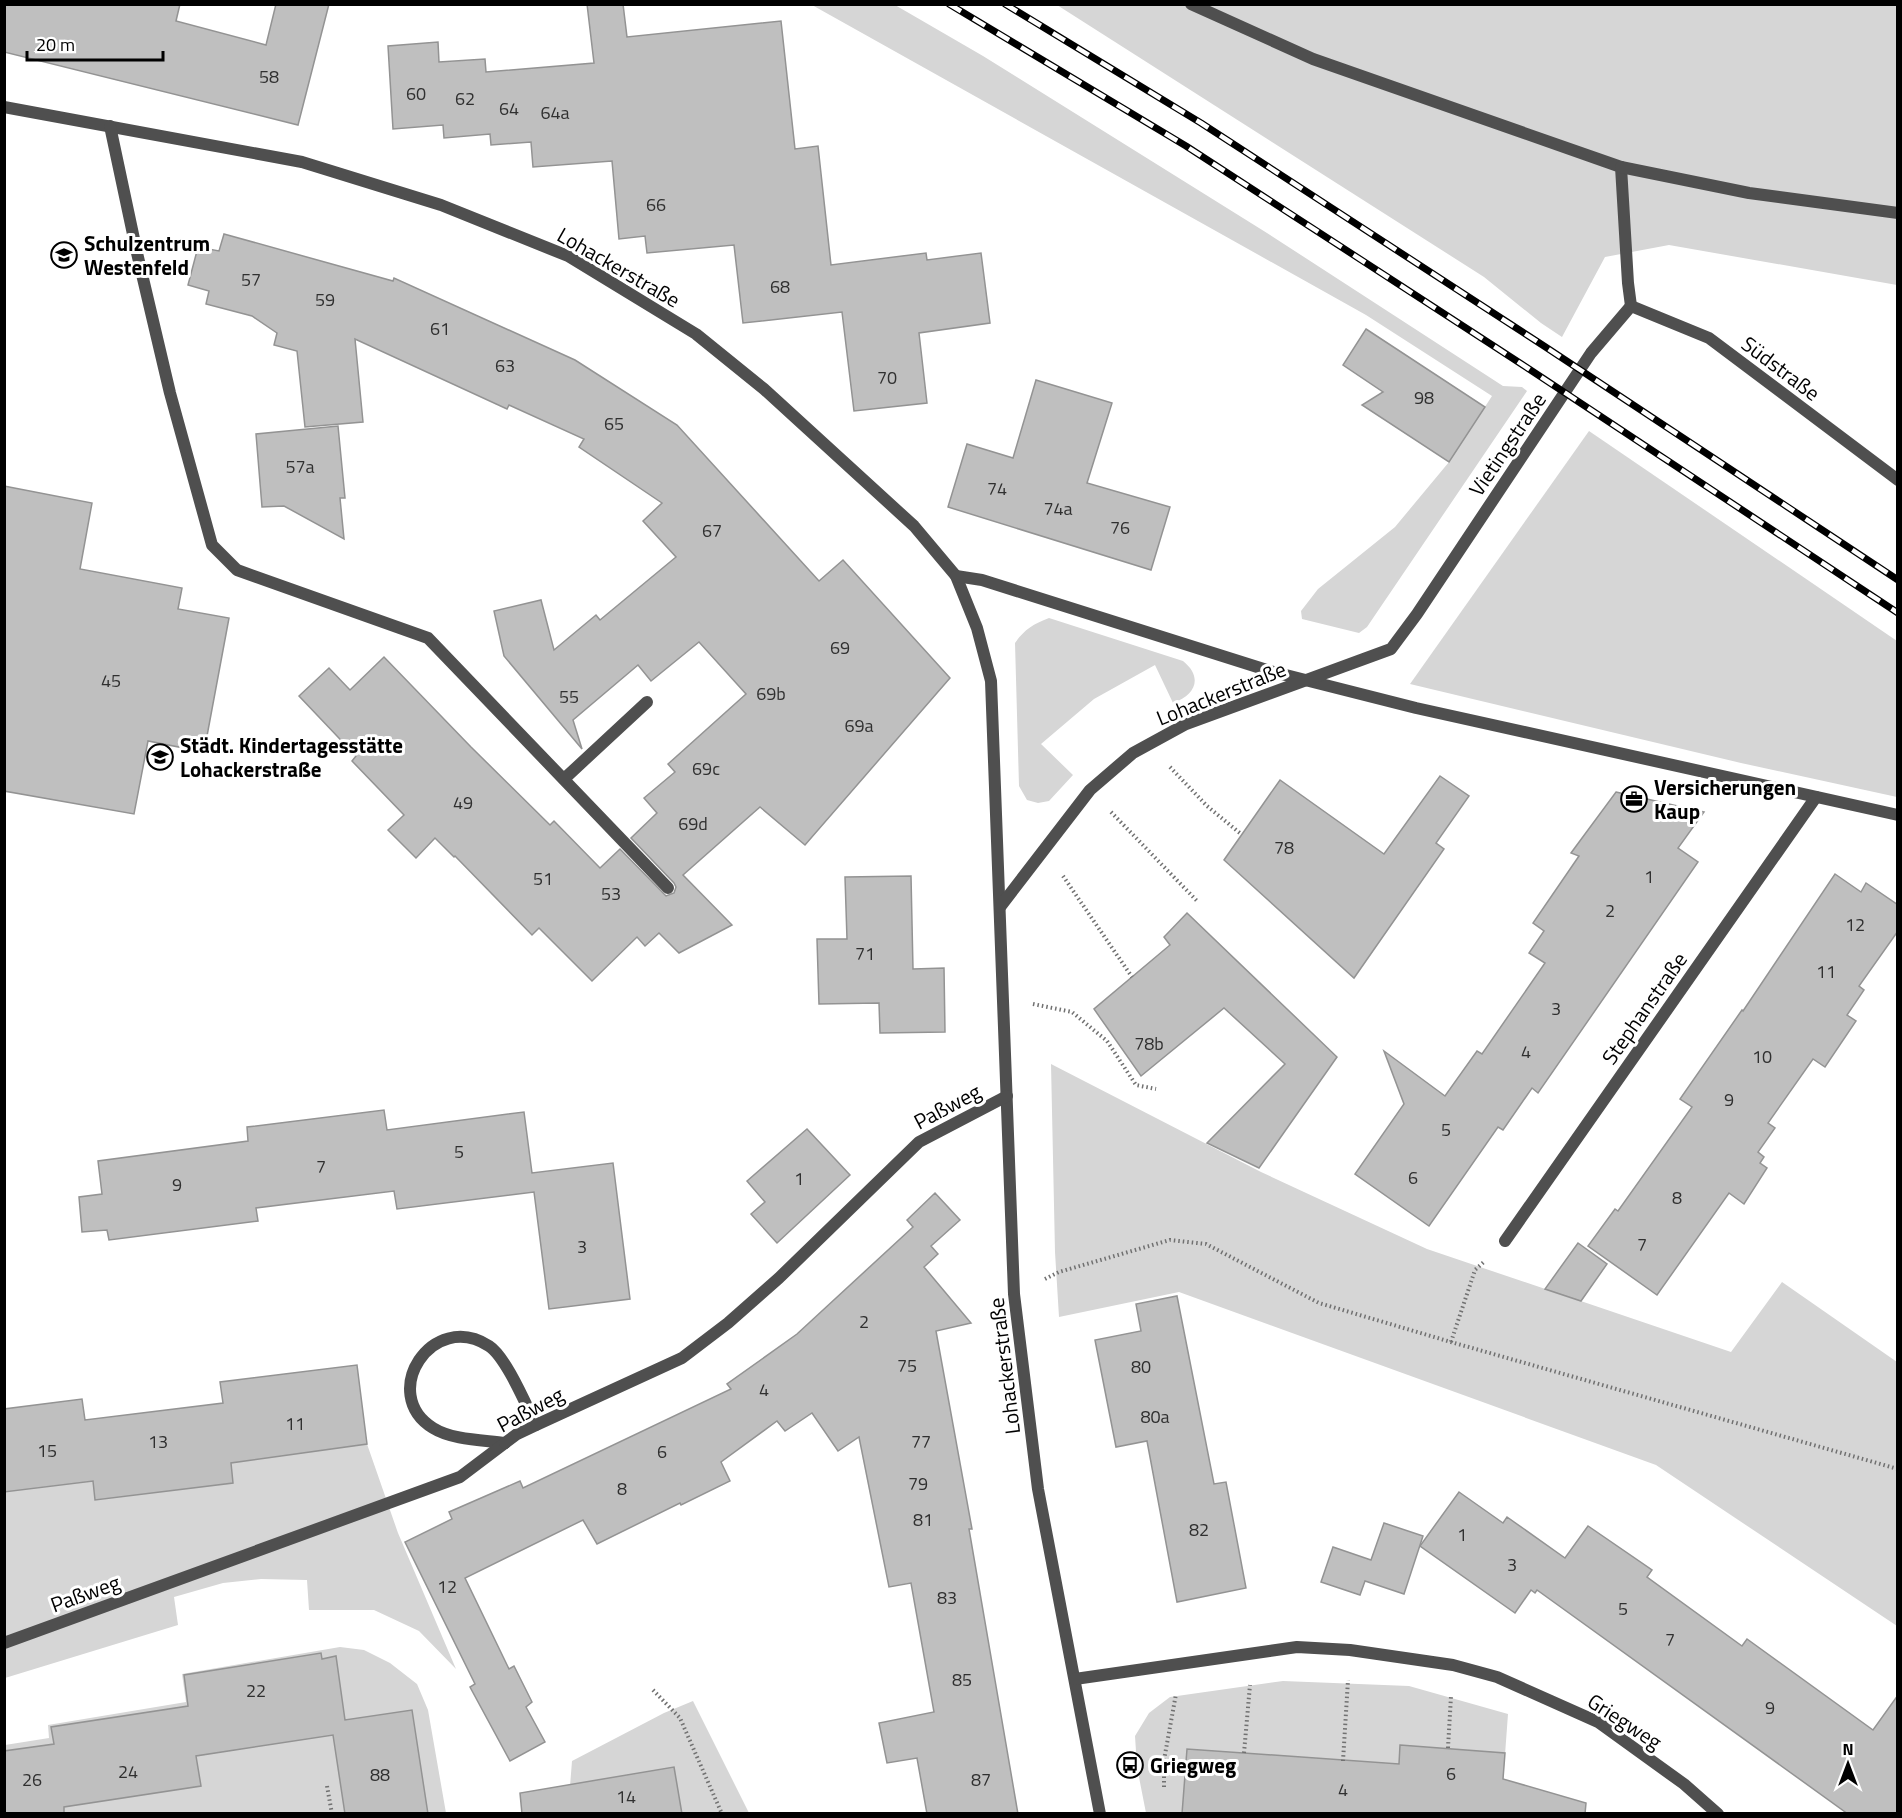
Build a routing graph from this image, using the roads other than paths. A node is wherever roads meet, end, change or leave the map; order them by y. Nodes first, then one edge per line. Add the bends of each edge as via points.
1 (1191, 4) edge
2 (4, 107) edge
3 (110, 126) junction
4 (1621, 167) junction
5 (1898, 213) edge
6 (1631, 306) junction
7 (1898, 480) edge
8 (956, 576) junction
9 (1308, 680) junction
10 (647, 702) dead end
11 (564, 778) junction
12 (1816, 797) junction
13 (1898, 814) edge
14 (668, 888) dead end
15 (1000, 907) junction
16 (1007, 1096) junction
17 (1505, 1241) road end
18 (536, 1425) junction
19 (505, 1443) junction
20 (4, 1643) edge
21 (1075, 1679) junction
22 (1100, 1814) edge
23 (1718, 1814) edge

1 - 4 street via 1313,59
2 - 3 street, Lohackerstraße
3 - 8 street, Lohackerstraße via 302,162 441,205 568,256 696,334 764,389 914,526
3 - 11 street via 170,393 212,545 237,570 428,638
4 - 5 street via 1749,193
4 - 6 street
6 - 7 street, Südstraße via 1709,339
6 - 9 street, Vietingstraße via 1592,353 1391,649
8 - 9 street, Lohackerstraße via 982,580
8 - 15 street, Lohackerstraße via 992,681
9 - 12 street via 1416,708
9 - 15 street, Lohackerstraße via 1186,724 1133,753 1090,790
10 - 11 street
11 - 14 street
12 - 13 street
12 - 17 street, Stephanstraße
15 - 16 street, Lohackerstraße
16 - 18 street, Paßweg via 919,1142 779,1278 682,1358
16 - 21 street, Lohackerstraße via 1014,1294 1038,1489
18 - 19 street, Paßweg
18 - 19 street via 506,1367 488,1346 461,1337 434,1344 418,1361 411,1378 411,1393 421,1418 445,1434
19 - 20 street, Paßweg via 460,1477
21 - 22 street, Lohackerstraße
21 - 23 street, Griegweg via 1297,1647 1350,1650 1453,1665 1497,1677 1598,1722 1684,1784

